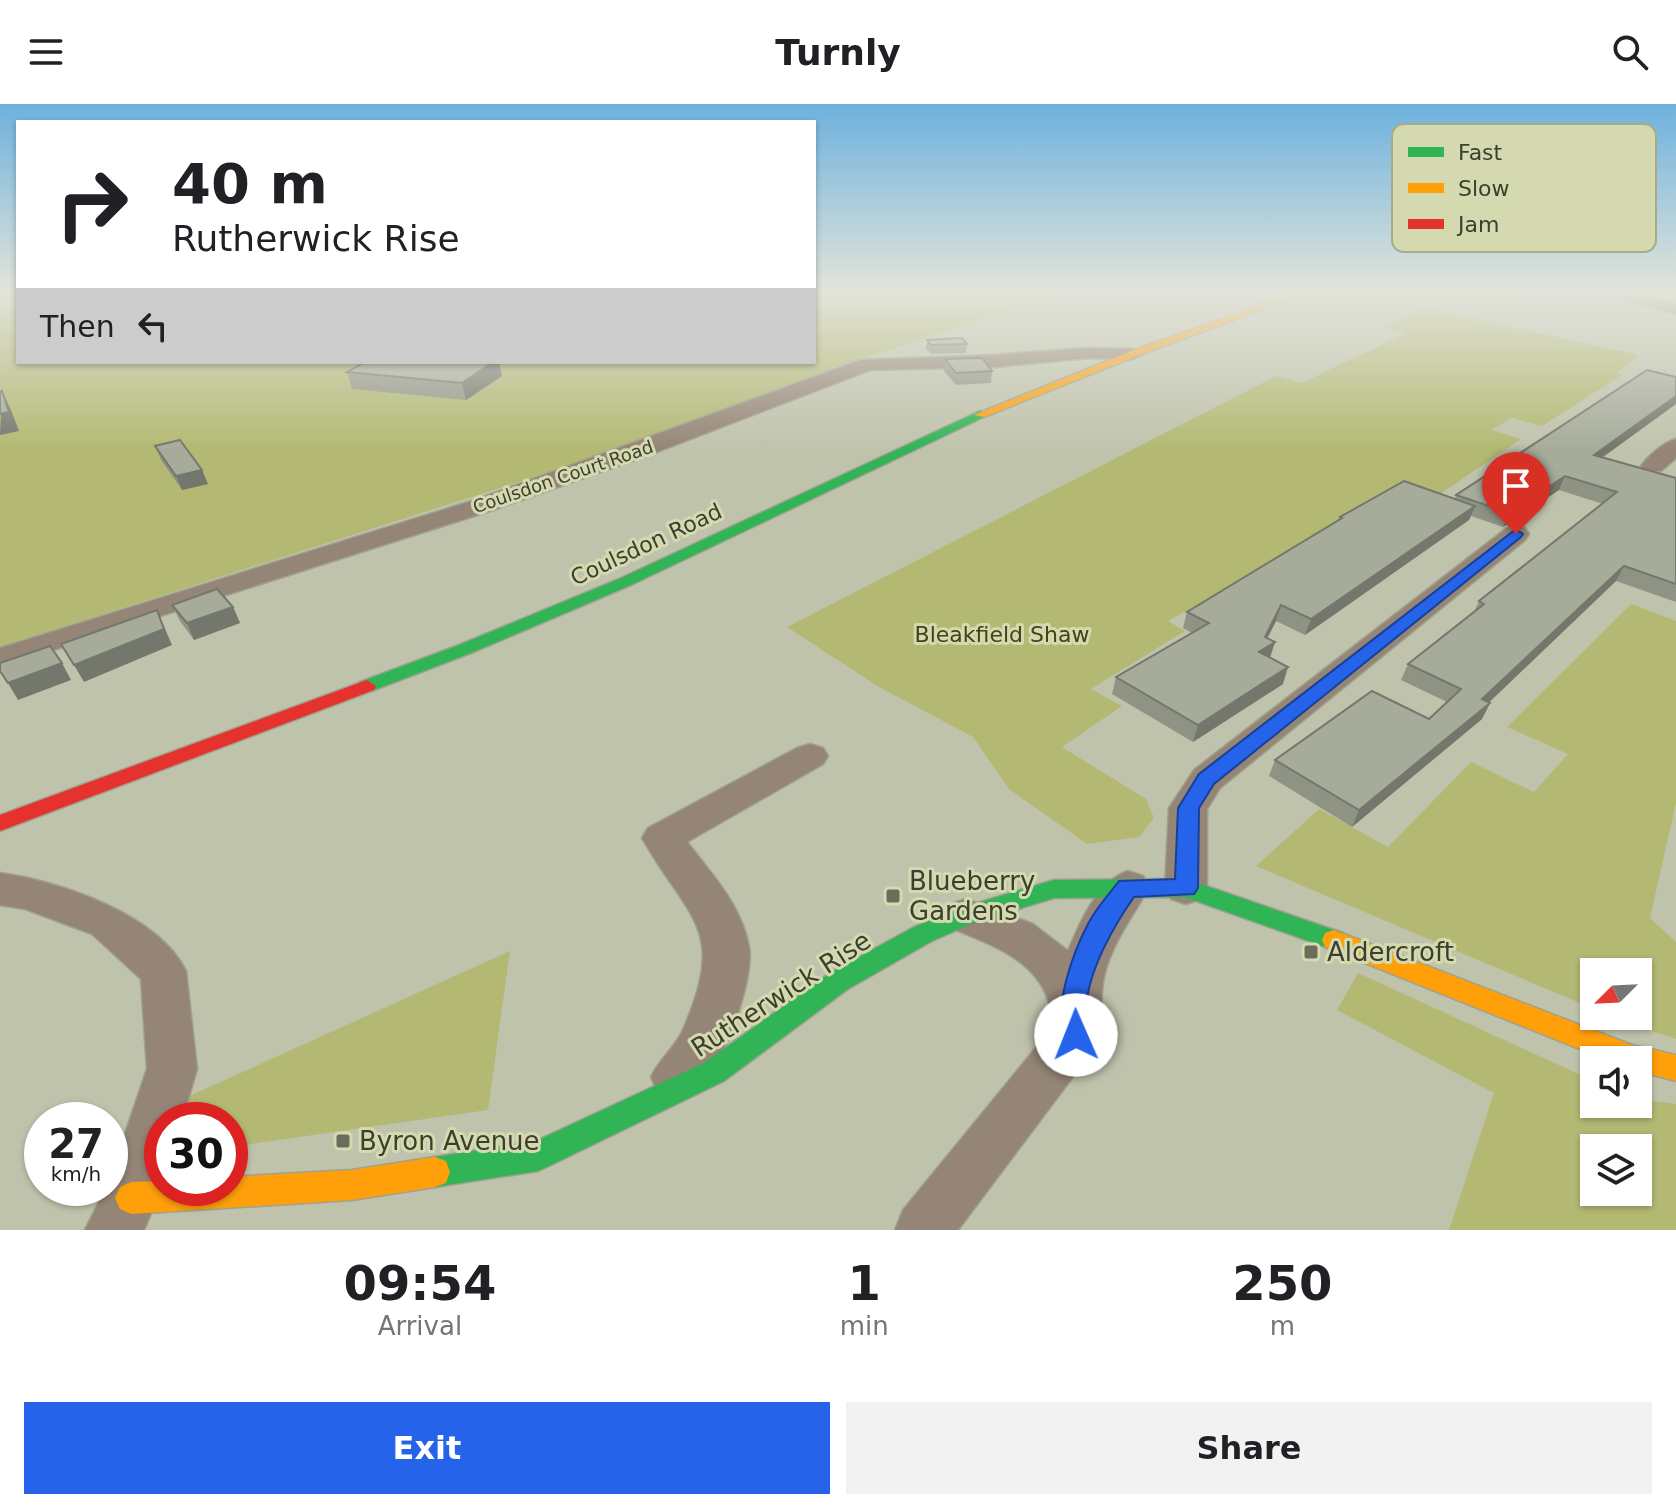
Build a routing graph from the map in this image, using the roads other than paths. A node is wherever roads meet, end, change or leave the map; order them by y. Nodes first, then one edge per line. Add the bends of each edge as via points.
1 (1159, 345) edge
2 (1133, 354) junction
3 (1676, 446) edge
4 (1653, 466) dead end
5 (1516, 534) dead end
6 (0, 658) edge
7 (810, 756) dead end
8 (0, 823) edge
9 (1128, 887) junction
10 (1186, 888) junction
11 (0, 889) edge
12 (966, 916) junction
13 (1074, 999) junction
14 (1676, 1068) edge
15 (659, 1098) junction
16 (122, 1214) edge
17 (923, 1230) edge

1 - 2 main road, Coulsdon Road
2 - 6 street, Coulsdon Court Road via 868,364 484,505
2 - 8 main road, Coulsdon Road via 952,426 625,582 465,649
3 - 4 street
5 - 10 street via 1207,779 1188,808
7 - 15 street via 662,838 712,906 727,948 723,982 700,1048
9 - 10 main road, Rutherwick Rise
9 - 12 main road, Rutherwick Rise via 1054,889
9 - 13 street via 1100,926
10 - 14 main road, Rutherwick Rise via 1281,919 1631,1057
11 - 16 street via 29,893 107,922 163,971 172,1069
12 - 13 street via 1017,936 1048,959
12 - 15 main road, Rutherwick Rise via 839,981 714,1072
13 - 17 street via 1076,1035
15 - 16 main road, Rutherwick Rise via 538,1156

